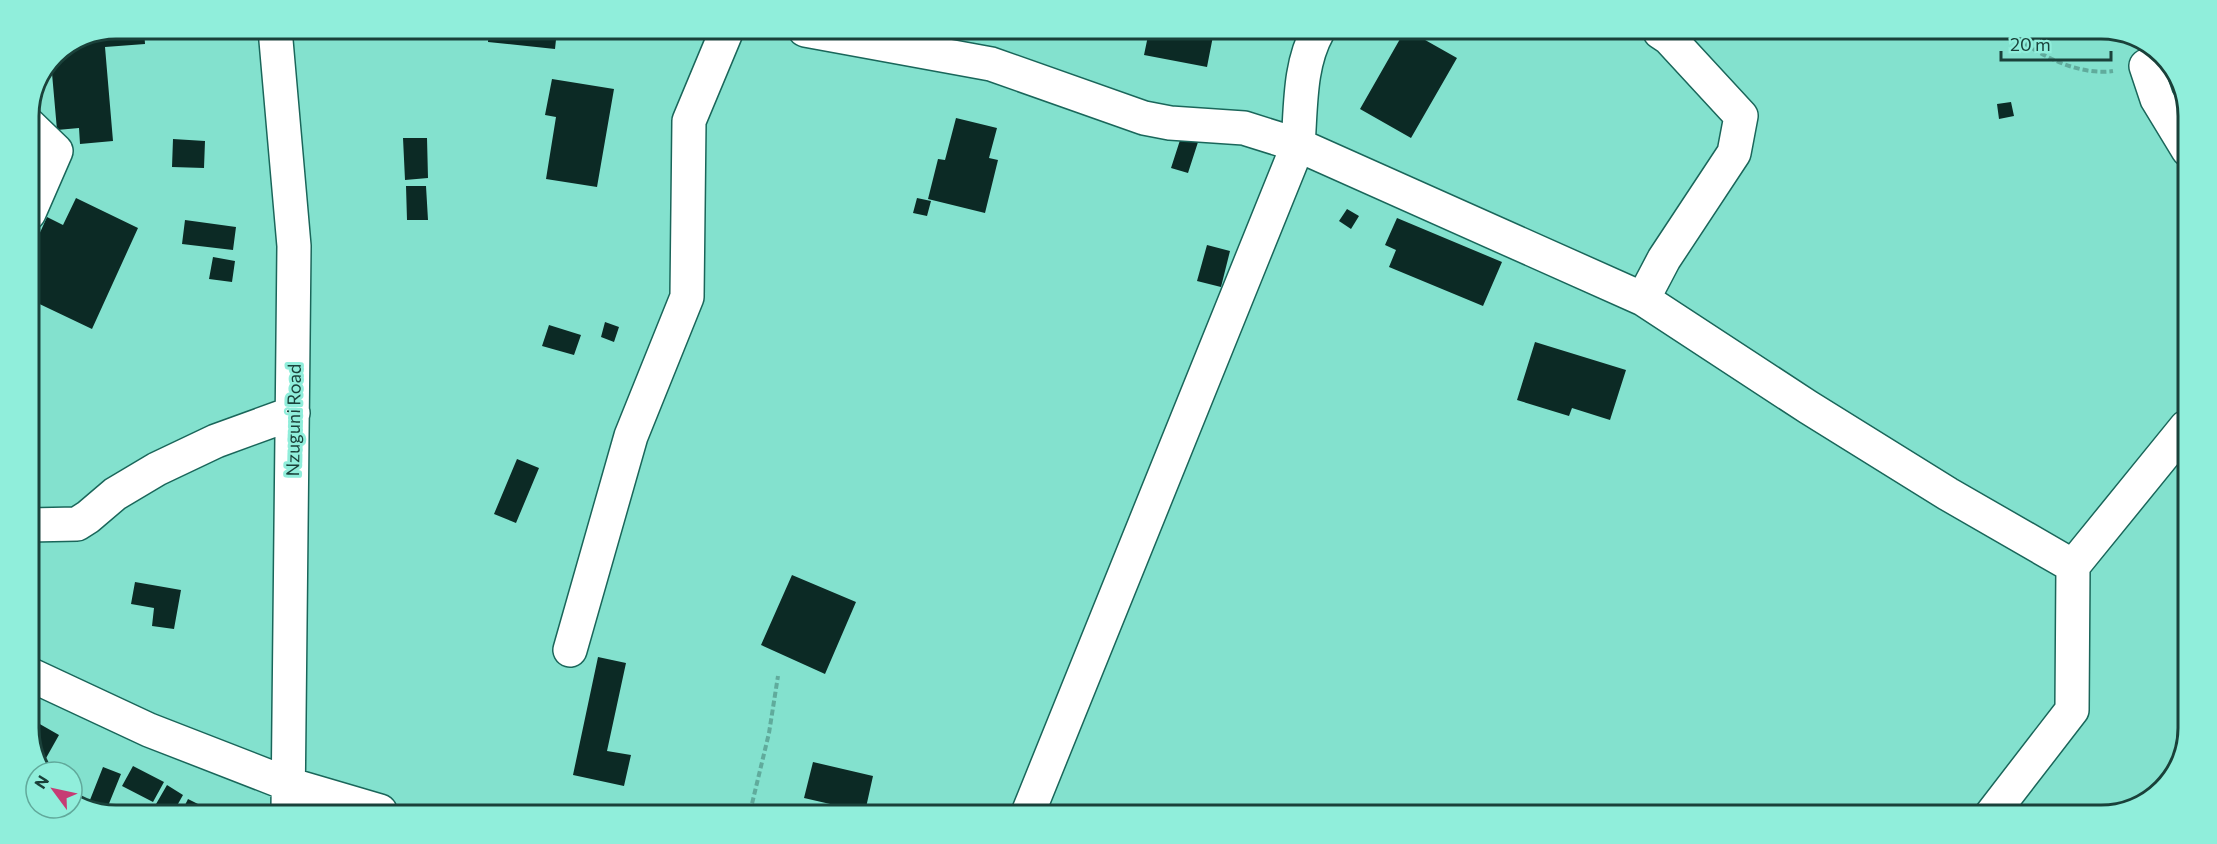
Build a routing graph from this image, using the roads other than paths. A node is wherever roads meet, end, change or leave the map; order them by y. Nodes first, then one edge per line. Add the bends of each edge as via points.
1 (276, 39) edge
2 (723, 39) edge
3 (854, 39) edge
4 (1314, 39) edge
5 (1670, 39) edge
6 (2146, 66) road end
7 (2178, 134) edge
8 (39, 135) edge
9 (1298, 146) junction
10 (39, 190) edge
11 (1643, 299) junction
12 (293, 413) junction
13 (2178, 438) edge
14 (39, 525) edge
15 (2073, 566) junction
16 (570, 650) dead end
17 (39, 679) edge
18 (288, 798) edge
19 (334, 805) edge
20 (1031, 805) edge
21 (1999, 805) edge

1 - 12 street, Nzuguni Road via 294,246
2 - 16 street via 689,121 687,297 631,436
3 - 9 street via 991,64 1144,118 1244,128
4 - 9 street via 1304,73
5 - 11 street via 1741,116 1734,153 1664,259
6 - 7 street via 2157,99
8 - 10 street via 56,151
9 - 11 street
9 - 20 street
11 - 15 street via 1938,488
12 - 14 street via 216,441 157,469 115,494 77,524
12 - 18 street, Nzuguni Road
13 - 15 street
15 - 21 street via 2072,710
17 - 18 street
18 - 19 street

